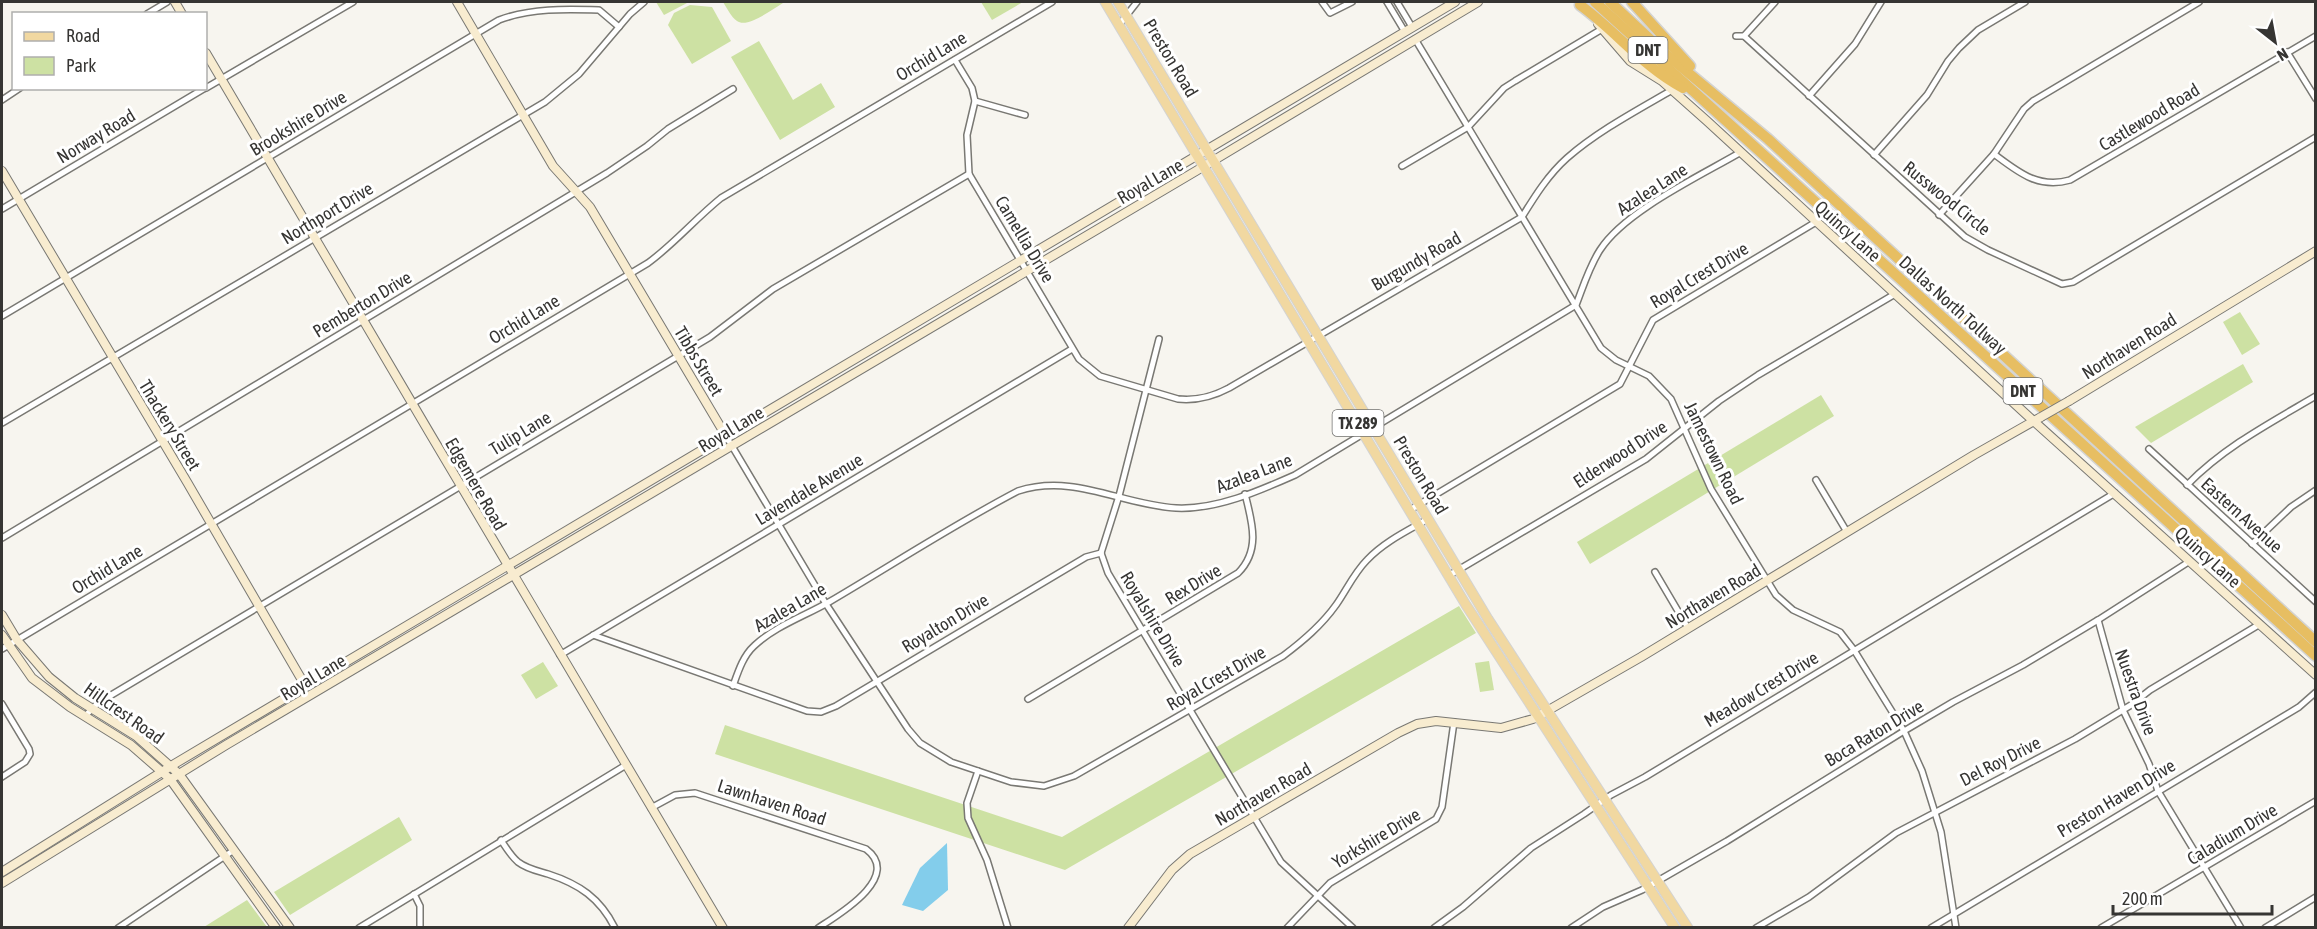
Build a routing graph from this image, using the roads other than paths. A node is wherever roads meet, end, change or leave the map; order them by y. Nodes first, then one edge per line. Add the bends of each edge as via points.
1 (167, 2) edge
2 (353, 2) edge
3 (457, 2) edge
4 (644, 2) edge
5 (1052, 2) edge
6 (1105, 2) edge
7 (1118, 2) edge
8 (1137, 2) edge
9 (1322, 2) edge
10 (1352, 2) edge
11 (1387, 2) edge
12 (1397, 2) edge
13 (1455, 2) edge
14 (1478, 2) edge
15 (1595, 2) edge
16 (1610, 2) edge
17 (1632, 2) edge
18 (1775, 2) edge
19 (1881, 2) edge
20 (2025, 2) edge
21 (2199, 2) edge
22 (1578, 3) edge
23 (150, 12) edge
24 (1126, 16) junction
25 (1119, 25) junction
26 (619, 27) junction
27 (1412, 27) junction
28 (1602, 29) junction
29 (1405, 32) junction
30 (476, 34) junction
31 (1736, 36) dead end
32 (1744, 36) junction
33 (2316, 36) edge
34 (1414, 39) junction
35 (2287, 52) junction
36 (207, 55) edge
37 (1361, 57) junction
38 (955, 60) junction
39 (1150, 67) junction
40 (1367, 67) junction
41 (221, 79) junction
42 (207, 87) edge
43 (733, 89) dead end
44 (17, 90) edge
45 (202, 90) edge
46 (1672, 90) junction
47 (1298, 94) junction
48 (1706, 94) junction
49 (1809, 96) junction
50 (2316, 99) edge
51 (2, 100) edge
52 (975, 101) junction
53 (1305, 105) junction
54 (1275, 109) junction
55 (524, 115) junction
56 (1025, 115) dead end
57 (1281, 119) junction
58 (1468, 127) junction
59 (2316, 137) edge
60 (1206, 151) junction
61 (1741, 152) junction
62 (1994, 154) junction
63 (1874, 155) junction
64 (1197, 156) junction
65 (268, 159) junction
66 (1208, 164) junction
67 (1402, 166) dead end
68 (2, 171) edge
69 (969, 174) junction
70 (576, 192) junction
71 (18, 199) junction
72 (2, 209) edge
73 (1939, 215) junction
74 (1522, 217) junction
75 (1816, 222) junction
76 (315, 238) junction
77 (1266, 249) junction
78 (2316, 251) edge
79 (1258, 256) junction
80 (1020, 261) junction
81 (1026, 270) junction
82 (629, 273) junction
83 (66, 278) junction
84 (1291, 289) junction
85 (1281, 294) junction
86 (1895, 294) junction
87 (1576, 306) junction
88 (2, 316) edge
89 (364, 321) junction
90 (1319, 336) junction
91 (1159, 339) dead end
92 (1309, 341) junction
93 (880, 345) junction
94 (1072, 349) junction
95 (886, 354) junction
96 (679, 356) junction
97 (112, 358) junction
98 (1629, 366) junction
99 (1146, 388) junction
100 (2316, 396) edge
101 (412, 403) junction
102 (2038, 419) junction
103 (2, 423) edge
104 (1372, 427) junction
105 (1685, 429) junction
106 (1363, 433) junction
107 (726, 436) junction
108 (163, 441) junction
109 (732, 446) junction
110 (2149, 449) dead end
111 (1816, 480) dead end
112 (2187, 485) junction
113 (460, 486) junction
114 (2316, 490) edge
115 (2115, 493) junction
116 (1245, 494) junction
117 (1119, 496) junction
118 (616, 501) junction
119 (1420, 505) junction
120 (622, 510) junction
121 (1410, 510) junction
122 (1428, 519) junction
123 (211, 524) junction
124 (778, 524) junction
125 (1419, 524) junction
126 (1846, 532) junction
127 (2, 538) edge
128 (2252, 544) junction
129 (1101, 553) junction
130 (2190, 561) junction
131 (508, 567) junction
132 (1459, 570) junction
133 (1655, 572) dead end
134 (513, 576) junction
135 (1448, 576) junction
136 (1767, 580) junction
137 (2316, 602) edge
138 (826, 604) junction
139 (259, 607) junction
140 (2, 615) edge
141 (1488, 619) junction
142 (2097, 620) junction
143 (2260, 624) junction
144 (1478, 625) junction
145 (1688, 628) junction
146 (402, 629) junction
147 (1142, 632) junction
148 (2, 635) edge
149 (593, 635) junction
150 (407, 638) junction
151 (17, 640) junction
152 (2316, 642) edge
153 (4, 647) edge
154 (1854, 650) junction
155 (560, 655) junction
156 (2316, 656) edge
157 (2316, 675) edge
158 (877, 681) junction
159 (733, 686) junction
160 (306, 687) junction
161 (2316, 692) edge
162 (310, 696) junction
163 (1028, 699) dead end
164 (2, 704) edge
165 (91, 708) junction
166 (1190, 710) junction
167 (2123, 710) junction
168 (1548, 711) junction
169 (85, 716) junction
170 (1538, 717) junction
171 (1454, 722) junction
172 (1904, 731) junction
173 (626, 765) junction
174 (171, 767) junction
175 (978, 771) junction
176 (162, 772) junction
177 (179, 774) junction
178 (2, 777) edge
179 (170, 779) junction
180 (2158, 791) junction
181 (1605, 799) junction
182 (2316, 801) edge
183 (1596, 806) junction
184 (106, 807) junction
185 (651, 808) junction
186 (1935, 812) junction
187 (112, 816) junction
188 (1254, 817) junction
189 (501, 840) junction
190 (234, 850) junction
191 (225, 856) junction
192 (20, 860) junction
193 (25, 868) junction
194 (2204, 868) junction
195 (2, 872) edge
196 (1658, 880) junction
197 (2, 883) edge
198 (1647, 886) junction
199 (414, 894) junction
200 (1317, 895) junction
201 (2316, 897) edge
202 (1954, 913) junction
203 (118, 927) edge
204 (276, 927) edge
205 (290, 927) edge
206 (359, 927) edge
207 (420, 927) edge
208 (615, 927) edge
209 (723, 927) edge
210 (818, 927) edge
211 (1008, 927) edge
212 (1128, 927) edge
213 (1287, 927) edge
214 (1353, 927) edge
215 (1434, 927) edge
216 (1571, 927) edge
217 (1675, 927) edge
218 (1689, 927) edge
219 (1756, 927) edge
220 (1930, 927) edge
221 (1956, 927) edge
222 (2101, 927) edge
223 (2241, 927) edge
224 (2265, 927) edge

1 - 23 street
2 - 41 street, Norway Road
3 - 30 street, Tibbs Street
4 - 26 street, Northport Drive
5 - 38 street, Orchid Lane
6 - 25 main road, Preston Road / TX 289
7 - 24 main road, Preston Road / TX 289
8 - 24 street
9 - 10 street via 1330,13
11 - 29 street
12 - 27 street
13 - 27 street, Royal Lane
14 - 34 street, Royal Lane
15 - 48 highway, Dallas North Tollway / DNT
16 - 48 highway, Dallas North Tollway / DNT
17 - 48 highway
18 - 32 street
19 - 49 street via 1855,44
20 - 63 street via 1978,30 1959,48 1927,96
21 - 62 street via 2044,93 2024,109
22 - 28 street, Quincy Lane
22 - 48 highway via 1647,64 1679,86
24 - 25 street
24 - 39 main road, Preston Road / TX 289
25 - 39 main road, Preston Road / TX 289
26 - 30 street, Brookshire Drive via 599,10 548,9 513,15
26 - 55 street, Northport Drive via 564,88
27 - 29 street, Royal Lane
27 - 34 street
28 - 46 street, Quincy Lane via 1630,61
28 - 58 street via 1504,88
29 - 34 street
29 - 37 street, Royal Lane
30 - 55 street, Tibbs Street
30 - 65 street, Brookshire Drive
31 - 32 street
32 - 49 street, Russwood Circle
33 - 35 street, Castlewood Road
34 - 40 street, Royal Lane
34 - 58 street, Jamestown Road
35 - 50 street
35 - 62 street, Castlewood Road via 2070,180 2042,183 2027,178
36 - 41 street, Edgemere Road
37 - 40 street
37 - 47 street, Royal Lane
38 - 52 street via 970,83
38 - 82 street, Orchid Lane via 721,198 665,251
39 - 60 main road, Preston Road / TX 289
39 - 64 main road, Preston Road / TX 289
40 - 53 street, Royal Lane
41 - 42 street, Norway Road
41 - 65 street, Edgemere Road
43 - 70 street, Pemberton Drive
44 - 51 street
45 - 71 street, Norway Road
46 - 61 street, Quincy Lane
46 - 74 street, Burgundy Road via 1566,158 1538,190
47 - 53 street
47 - 54 street, Royal Lane
48 - 152 highway, Dallas North Tollway / DNT via 1768,139
48 - 156 highway, Dallas North Tollway / DNT
49 - 63 street, Russwood Circle
52 - 56 street
52 - 69 street, Camellia Drive via 967,135
53 - 57 street, Royal Lane
54 - 57 street
54 - 60 street, Royal Lane
55 - 70 street, Tibbs Street via 554,166
55 - 76 street, Northport Drive
57 - 66 street, Royal Lane
58 - 67 street
58 - 74 street, Jamestown Road
59 - 73 street, Russwood Circle via 2073,282 2056,282 1988,250
60 - 64 street, Royal Lane
60 - 66 main road, Preston Road / TX 289
61 - 75 street, Quincy Lane
61 - 87 street, Azalea Lane via 1621,226 1595,258
62 - 73 street
63 - 73 street, Russwood Circle
64 - 66 main road, Preston Road / TX 289
64 - 80 street, Royal Lane
65 - 76 street, Edgemere Road
65 - 83 street, Brookshire Drive
66 - 77 main road, Preston Road / TX 289
66 - 79 main road, Preston Road / TX 289
66 - 81 street, Royal Lane
68 - 71 street, Thackery Street
69 - 80 street, Camellia Drive
69 - 96 street, Tulip Lane via 773,289
70 - 82 street, Tibbs Street via 590,207
70 - 89 street, Pemberton Drive
71 - 72 street, Norway Road
71 - 83 street, Thackery Street
74 - 87 street, Jamestown Road
74 - 90 street, Burgundy Road
75 - 86 street, Quincy Lane
75 - 98 street, Royal Crest Drive via 1659,315 1647,327
76 - 89 street, Edgemere Road
76 - 97 street, Northport Drive
77 - 79 main road
77 - 84 main road, Preston Road / TX 289
78 - 102 street, Northaven Road, bridge
79 - 85 main road, Preston Road / TX 289
80 - 81 street, Camellia Drive
80 - 93 street, Royal Lane
81 - 94 street, Camellia Drive
81 - 95 street, Royal Lane
82 - 96 street, Tibbs Street
82 - 101 street, Orchid Lane
83 - 88 street, Brookshire Drive
83 - 97 street, Thackery Street
84 - 85 main road
84 - 90 main road, Preston Road / TX 289
85 - 92 main road, Preston Road / TX 289
86 - 102 street, Quincy Lane
86 - 105 street, Elderwood Drive via 1758,375
87 - 98 street, Jamestown Road via 1606,354
87 - 104 street, Azalea Lane
89 - 101 street, Edgemere Road
89 - 108 street, Pemberton Drive
90 - 92 street, Burgundy Road
90 - 104 main road, Preston Road / TX 289
91 - 99 street
92 - 99 street, Burgundy Road via 1210,397 1178,399
92 - 106 main road, Preston Road / TX 289
93 - 95 street
93 - 107 street, Royal Lane
94 - 99 street, Camellia Drive via 1100,376
94 - 124 street, Lavendale Avenue
95 - 109 street, Royal Lane
96 - 107 street, Tibbs Street
96 - 113 street, Tulip Lane
97 - 103 street, Northport Drive
97 - 108 street, Thackery Street
98 - 105 street, Jamestown Road via 1649,376 1665,391
98 - 119 street, Royal Crest Drive via 1620,384
99 - 117 street
100 - 112 street via 2230,447
101 - 113 street, Edgemere Road
101 - 123 street, Orchid Lane
102 - 115 street, Quincy Lane
102 - 126 street, Northaven Road
104 - 106 street, Azalea Lane
104 - 119 main road, Preston Road / TX 289
105 - 132 street, Elderwood Drive via 1646,459
105 - 136 street, Jamestown Road via 1711,489
106 - 116 street, Azalea Lane via 1295,475
106 - 121 main road, Preston Road / TX 289
107 - 109 street, Tibbs Street
107 - 118 street, Royal Lane
108 - 123 street, Thackery Street
108 - 127 street, Pemberton Drive
109 - 120 street, Royal Lane
109 - 124 street, Tibbs Street
110 - 112 street, Eastern Avenue
111 - 126 street
112 - 128 street, Eastern Avenue
113 - 131 street, Edgemere Road
113 - 139 street, Tulip Lane
114 - 128 street via 2291,507
115 - 130 street, Quincy Lane
115 - 154 street, Meadow Crest Drive
116 - 117 street, Azalea Lane via 1212,504 1177,508
116 - 147 street, Rex Drive via 1254,532 1252,550 1243,568
117 - 129 street
117 - 138 street, Azalea Lane via 1064,485 1028,487
118 - 120 street
118 - 131 street, Royal Lane
119 - 121 street, Royal Crest Drive
119 - 122 main road, Preston Road / TX 289
120 - 134 street, Royal Lane
121 - 125 main road, Preston Road / TX 289
122 - 125 street, Royal Crest Drive
122 - 132 main road, Preston Road / TX 289
123 - 139 street, Thackery Street
123 - 151 street, Orchid Lane
124 - 138 street, Tibbs Street
124 - 149 street, Lavendale Avenue
125 - 135 main road, Preston Road / TX 289
125 - 166 street, Royal Crest Drive via 1365,561 1326,618 1308,636 1283,656
126 - 136 street, Northaven Road
128 - 137 street, Eastern Avenue
129 - 147 street, Royalshire Drive
129 - 158 street, Royalton Drive via 1086,557
130 - 142 street, Boca Raton Drive
130 - 143 street, Quincy Lane
131 - 134 street, Edgemere Road
131 - 146 street, Royal Lane
132 - 135 street, Elderwood Drive
132 - 141 main road, Preston Road / TX 289
133 - 145 street
134 - 150 street, Royal Lane
134 - 155 street, Edgemere Road
135 - 144 main road, Preston Road / TX 289
136 - 145 street, Northaven Road
136 - 154 street, Jamestown Road via 1784,603 1840,632
138 - 158 street, Tibbs Street
138 - 159 street, Azalea Lane via 754,645
139 - 160 street, Thackery Street
139 - 165 street, Tulip Lane
140 - 151 street, Hillcrest Road
141 - 144 main road
141 - 168 main road, Preston Road / TX 289
142 - 167 street, Nuestra Drive
142 - 172 street, Boca Raton Drive
143 - 157 street, Quincy Lane
143 - 167 street, Del Roy Drive
144 - 170 main road, Preston Road / TX 289
145 - 168 street, Northaven Road
146 - 150 street
146 - 160 street, Royal Lane
147 - 163 street, Rex Drive
147 - 166 street, Royalshire Drive
148 - 153 street, Hillcrest Road
149 - 155 street, Lavendale Avenue
149 - 159 street, Royalton Drive
150 - 162 street, Royal Lane
151 - 153 street, Orchid Lane
151 - 165 street, Hillcrest Road via 41,670
153 - 169 street, Hillcrest Road via 32,678
154 - 172 street, Jamestown Road
154 - 181 street, Meadow Crest Drive
155 - 173 street, Edgemere Road
158 - 159 street, Royalton Drive via 836,706 814,713
158 - 175 street, Tibbs Street via 920,743 951,762
160 - 162 street, Thackery Street
160 - 174 street, Royal Lane
161 - 180 street, Preston Haven Drive
162 - 177 street, Royal Lane
164 - 178 street via 30,754 25,762
165 - 169 street, Tulip Lane
165 - 174 street, Hillcrest Road via 136,736
166 - 175 street, Royal Crest Drive via 1074,777 1052,784 1023,785
166 - 188 street, Royalshire Drive
167 - 180 street, Nuestra Drive
167 - 186 street, Del Roy Drive
168 - 170 street, Northaven Road
168 - 181 main road, Preston Road / TX 289
169 - 176 street, Hillcrest Road via 131,745
170 - 171 street, Northaven Road via 1501,728
170 - 183 main road, Preston Road / TX 289
171 - 188 street, Northaven Road via 1411,727
171 - 200 street, Yorkshire Drive via 1442,807 1436,819 1336,879
172 - 186 street, Jamestown Road
172 - 196 street, Boca Raton Drive
173 - 185 street, Edgemere Road
173 - 189 street
174 - 176 street, Royal Lane
174 - 177 street, Hillcrest Road
175 - 211 street via 967,803 968,818 987,860
176 - 179 street, Hillcrest Road
176 - 184 street, Royal Lane
177 - 179 street, Royal Lane
177 - 190 street, Hillcrest Road
179 - 187 street, Royal Lane
179 - 191 street, Hillcrest Road
180 - 194 street, Nuestra Drive
180 - 202 street, Preston Haven Drive
181 - 183 street, Meadow Crest Drive
181 - 196 main road, Preston Road / TX 289
182 - 194 street, Caladium Drive
183 - 198 main road, Preston Road / TX 289
183 - 215 street, Meadow Crest Drive via 1531,848
184 - 187 street
184 - 192 street, Royal Lane
185 - 209 street, Edgemere Road
185 - 210 street, Lawnhaven Road via 675,795 703,795 866,849 876,863 870,885 858,901
186 - 202 street, Jamestown Road
186 - 219 street, Del Roy Drive via 1882,842 1809,897
187 - 193 street, Royal Lane
188 - 200 street, Royalshire Drive via 1283,864
188 - 212 street, Northaven Road via 1180,862
189 - 199 street
189 - 208 street via 524,866 566,880 587,892
190 - 191 street
190 - 205 street, Hillcrest Road
191 - 203 street
191 - 204 street, Hillcrest Road
192 - 193 street
192 - 195 street, Royal Lane
193 - 197 street, Royal Lane
194 - 222 street, Caladium Drive
194 - 223 street, Nuestra Drive
196 - 198 street, Boca Raton Drive
196 - 218 main road, Preston Road / TX 289
198 - 216 street, Boca Raton Drive
198 - 217 main road, Preston Road / TX 289
199 - 206 street
199 - 207 street via 420,906
200 - 213 street, Yorkshire Drive
200 - 214 street, Royalshire Drive
201 - 224 street
202 - 220 street, Preston Haven Drive
202 - 221 street, Jamestown Road

